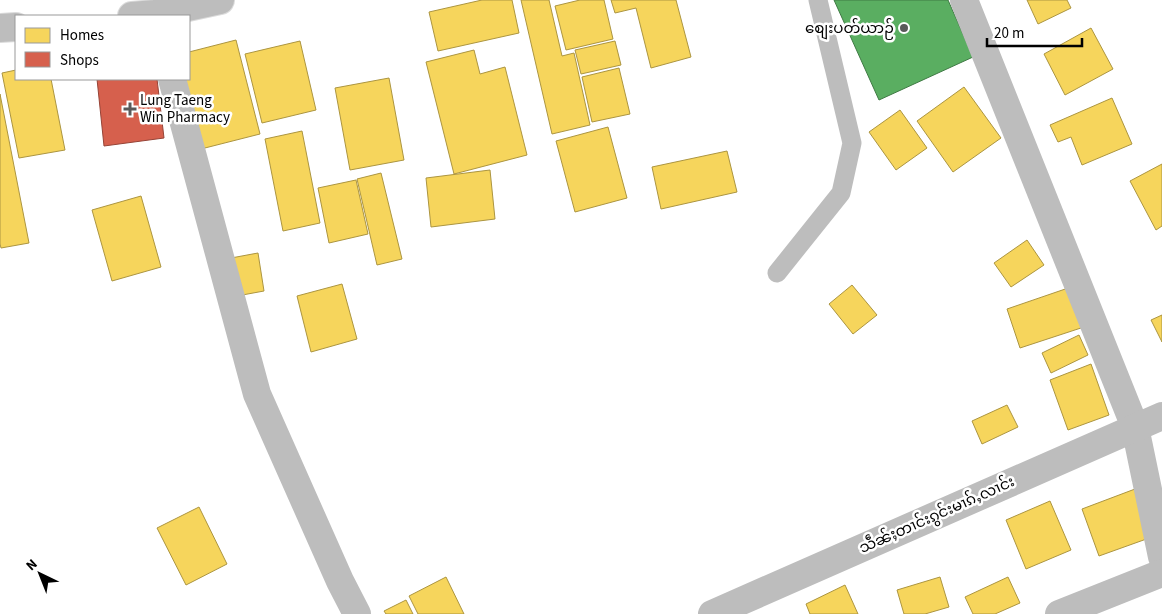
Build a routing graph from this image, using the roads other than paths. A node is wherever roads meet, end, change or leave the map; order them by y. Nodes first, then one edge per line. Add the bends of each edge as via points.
1 (220, 0) edge
2 (818, 0) edge
3 (964, 0) edge
4 (152, 15) edge
5 (15, 27) edge
6 (0, 28) edge
7 (172, 80) edge
8 (777, 273) dead end
9 (1162, 416) edge
10 (1135, 427) junction
11 (1162, 557) edge
12 (1162, 573) edge
13 (357, 614) edge
14 (712, 614) edge
15 (1059, 614) edge

1 - 4 main road
2 - 8 lane via 852,143 841,193
3 - 10 main road
5 - 6 main road
7 - 13 main road via 257,394
9 - 10 main road, သဵၼ်ႈတၢင်းၵွင်းမၢၵ်ႇလၢင်း
10 - 11 main road
10 - 14 main road, သဵၼ်ႈတၢင်းၵွင်းမၢၵ်ႇလၢင်း
12 - 15 main road

